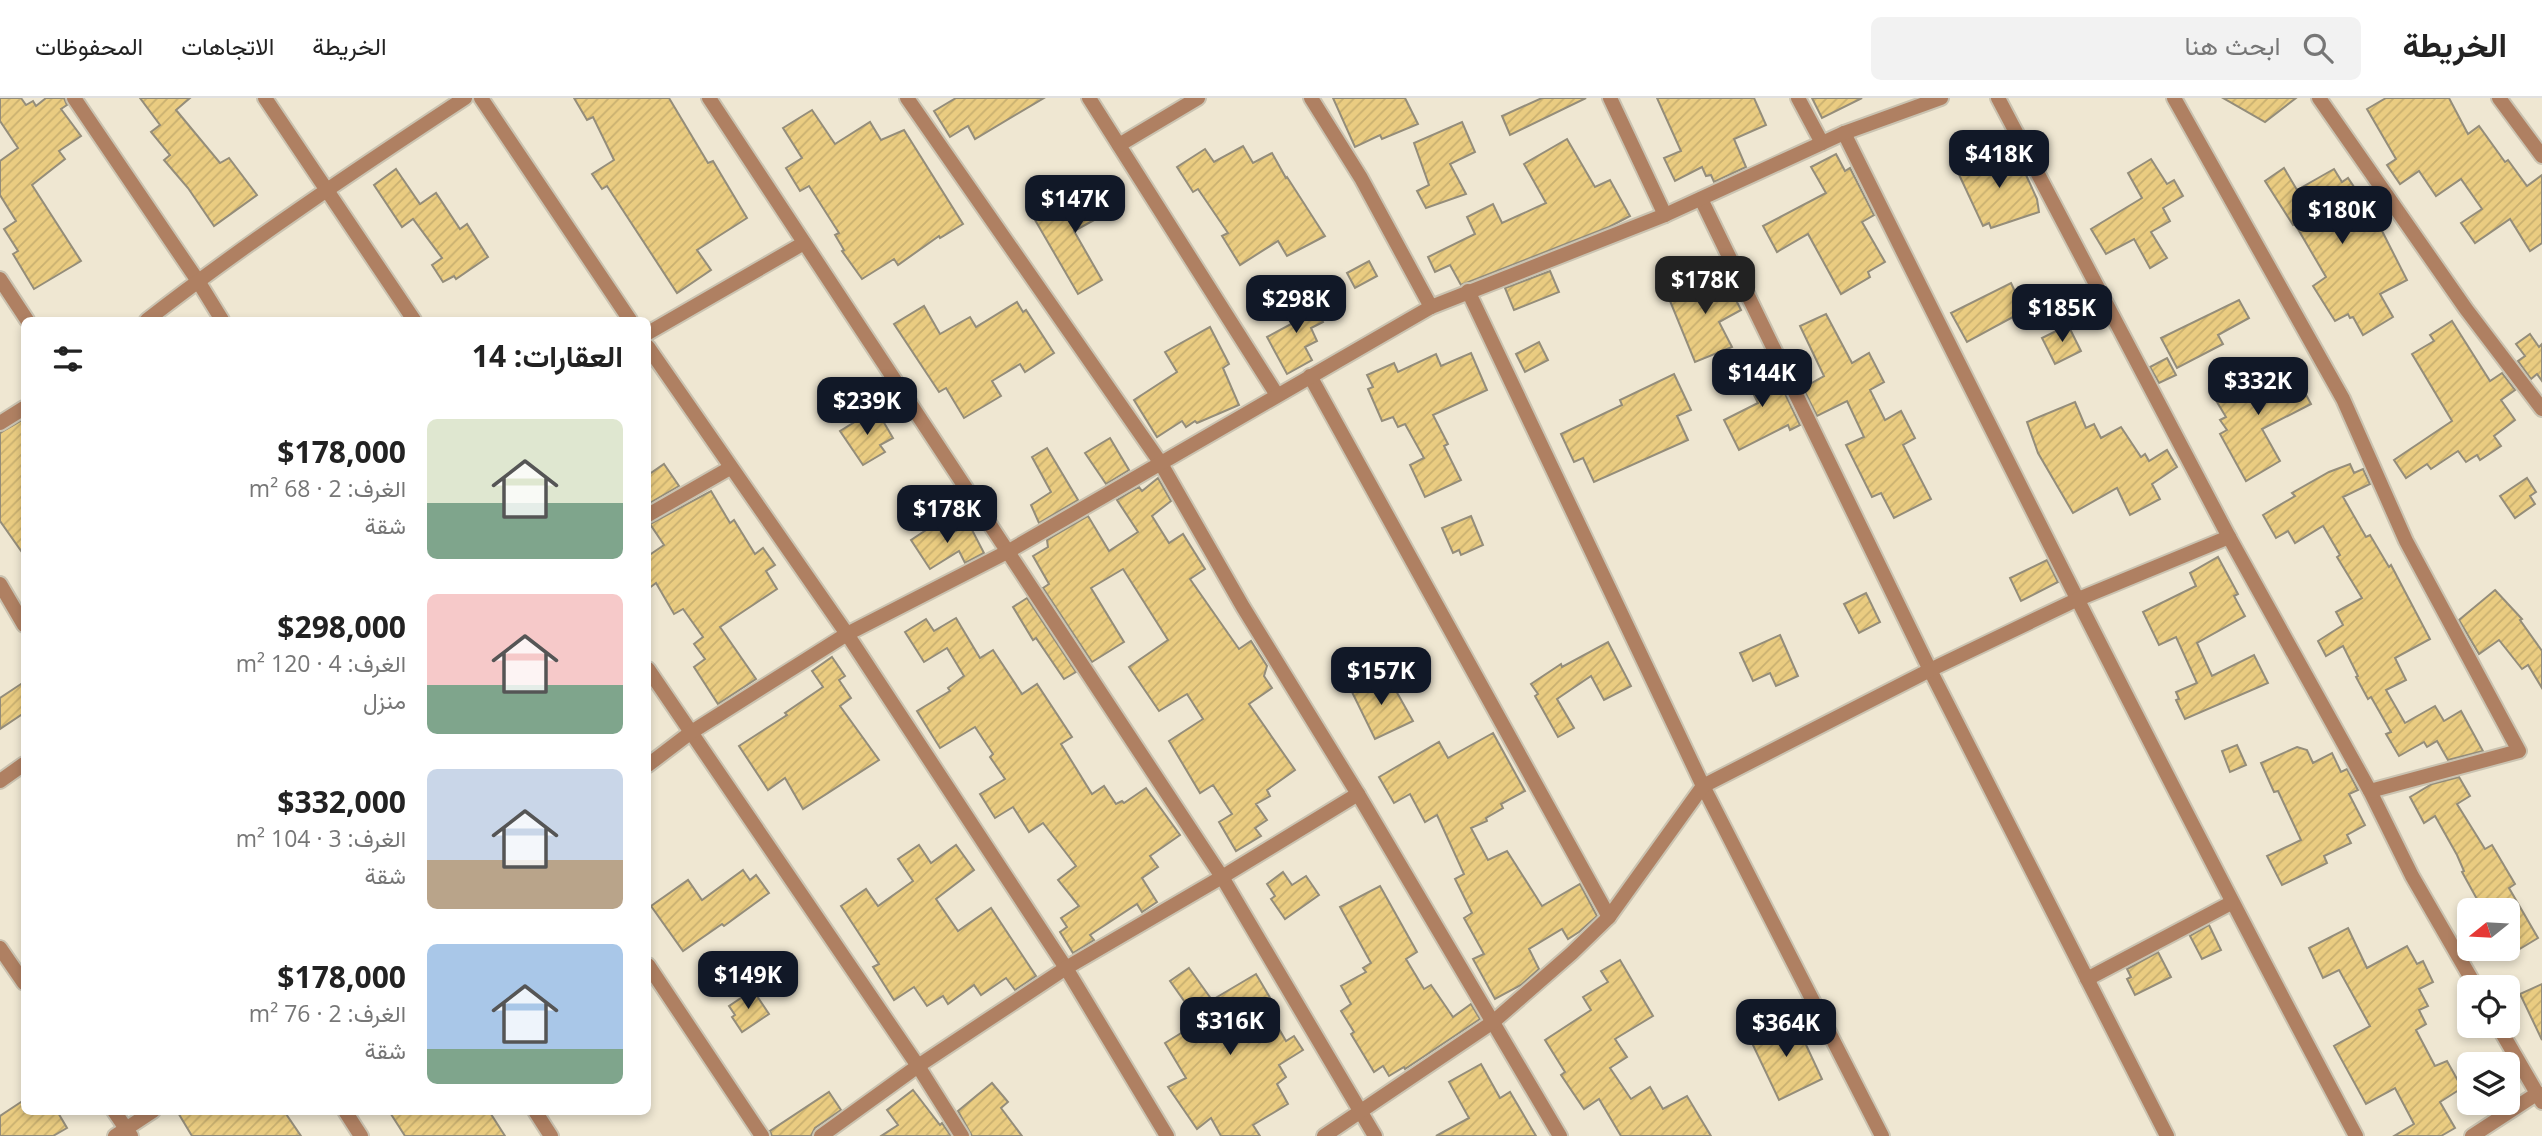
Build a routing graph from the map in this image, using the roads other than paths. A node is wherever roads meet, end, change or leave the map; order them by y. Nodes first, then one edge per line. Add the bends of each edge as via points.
1 (74, 98) edge
2 (265, 98) edge
3 (465, 98) edge
4 (481, 98) edge
5 (709, 98) edge
6 (907, 98) edge
7 (1090, 98) edge
8 (1198, 98) edge
9 (1311, 98) edge
10 (1610, 98) edge
11 (1798, 98) edge
12 (1941, 98) edge
13 (1998, 98) edge
14 (2174, 98) edge
15 (2320, 98) edge
16 (2499, 98) edge
17 (1844, 133) junction
18 (1822, 143) junction
19 (1119, 145) junction
20 (2542, 156) edge
21 (325, 190) junction
22 (1700, 199) junction
23 (1665, 215) junction
24 (804, 243) junction
25 (0, 279) edge
26 (198, 281) junction
27 (1468, 292) junction
28 (1431, 307) junction
29 (25, 317) edge
30 (151, 317) edge
31 (220, 317) edge
32 (412, 317) edge
33 (628, 317) edge
34 (651, 331) edge
35 (651, 351) edge
36 (1310, 376) junction
37 (1277, 395) junction
38 (2542, 409) edge
39 (21, 410) edge
40 (0, 423) edge
41 (1160, 462) junction
42 (730, 468) junction
43 (651, 513) edge
44 (2229, 537) junction
45 (1009, 551) junction
46 (0, 584) edge
47 (2076, 600) junction
48 (21, 620) edge
49 (847, 634) junction
50 (1930, 670) junction
51 (651, 674) edge
52 (690, 733) junction
53 (651, 763) edge
54 (21, 766) edge
55 (0, 781) edge
56 (1703, 786) junction
57 (2370, 791) junction
58 (1358, 794) junction
59 (1222, 877) junction
60 (2231, 903) junction
61 (1609, 918) junction
62 (0, 948) edge
63 (1066, 968) junction
64 (651, 970) edge
65 (2469, 975) edge
66 (21, 979) edge
67 (2087, 979) junction
68 (1493, 1022) junction
69 (2505, 1038) edge
70 (918, 1066) junction
71 (2540, 1098) edge
72 (1361, 1112) junction
73 (116, 1115) edge
74 (148, 1115) edge
75 (348, 1115) edge
76 (538, 1115) edge
77 (124, 1133) edge
78 (361, 1136) edge
79 (551, 1136) edge
80 (762, 1136) edge
81 (821, 1136) edge
82 (962, 1136) edge
83 (1167, 1136) edge
84 (1324, 1136) edge
85 (1375, 1136) edge
86 (1560, 1136) edge
87 (1882, 1136) edge
88 (2166, 1136) edge
89 (2356, 1136) edge
90 (2472, 1136) edge

1 - 26 street
2 - 21 street
3 - 21 street
4 - 33 street
5 - 24 street
6 - 41 street
7 - 19 street
8 - 19 street
9 - 28 street via 1361,178
10 - 23 street
11 - 18 street
12 - 17 street
13 - 44 street
14 - 57 street via 2343,399 2406,541 2519,751
15 - 38 street via 2466,309
16 - 20 street
17 - 18 street
17 - 47 street
18 - 22 street
19 - 37 street
21 - 26 street
21 - 32 street
22 - 23 street
22 - 50 street
23 - 27 street
24 - 34 street
24 - 45 street
25 - 29 street
26 - 30 street
26 - 31 street
27 - 28 street
27 - 56 street
28 - 36 street
35 - 42 street
36 - 37 street
36 - 61 street
37 - 41 street
39 - 40 street
41 - 45 street
41 - 58 street
42 - 43 street
42 - 49 street
44 - 47 street
44 - 57 street
45 - 49 street
45 - 59 street
46 - 48 street
47 - 50 street
47 - 60 street
49 - 52 street
49 - 63 street
50 - 56 street
50 - 67 street
51 - 52 street
52 - 53 street
52 - 70 street
54 - 55 street
56 - 61 street
56 - 87 street
57 - 65 street
58 - 59 street
58 - 68 street
59 - 63 street
59 - 72 street
60 - 67 street
60 - 89 street
61 - 68 street
62 - 66 street
63 - 70 street
63 - 83 street
64 - 80 street
67 - 88 street
68 - 72 street
68 - 86 street
69 - 71 street
70 - 81 street
70 - 82 street
71 - 90 street
72 - 84 street
72 - 85 street
73 - 77 street
74 - 77 street
75 - 78 street
76 - 79 street

